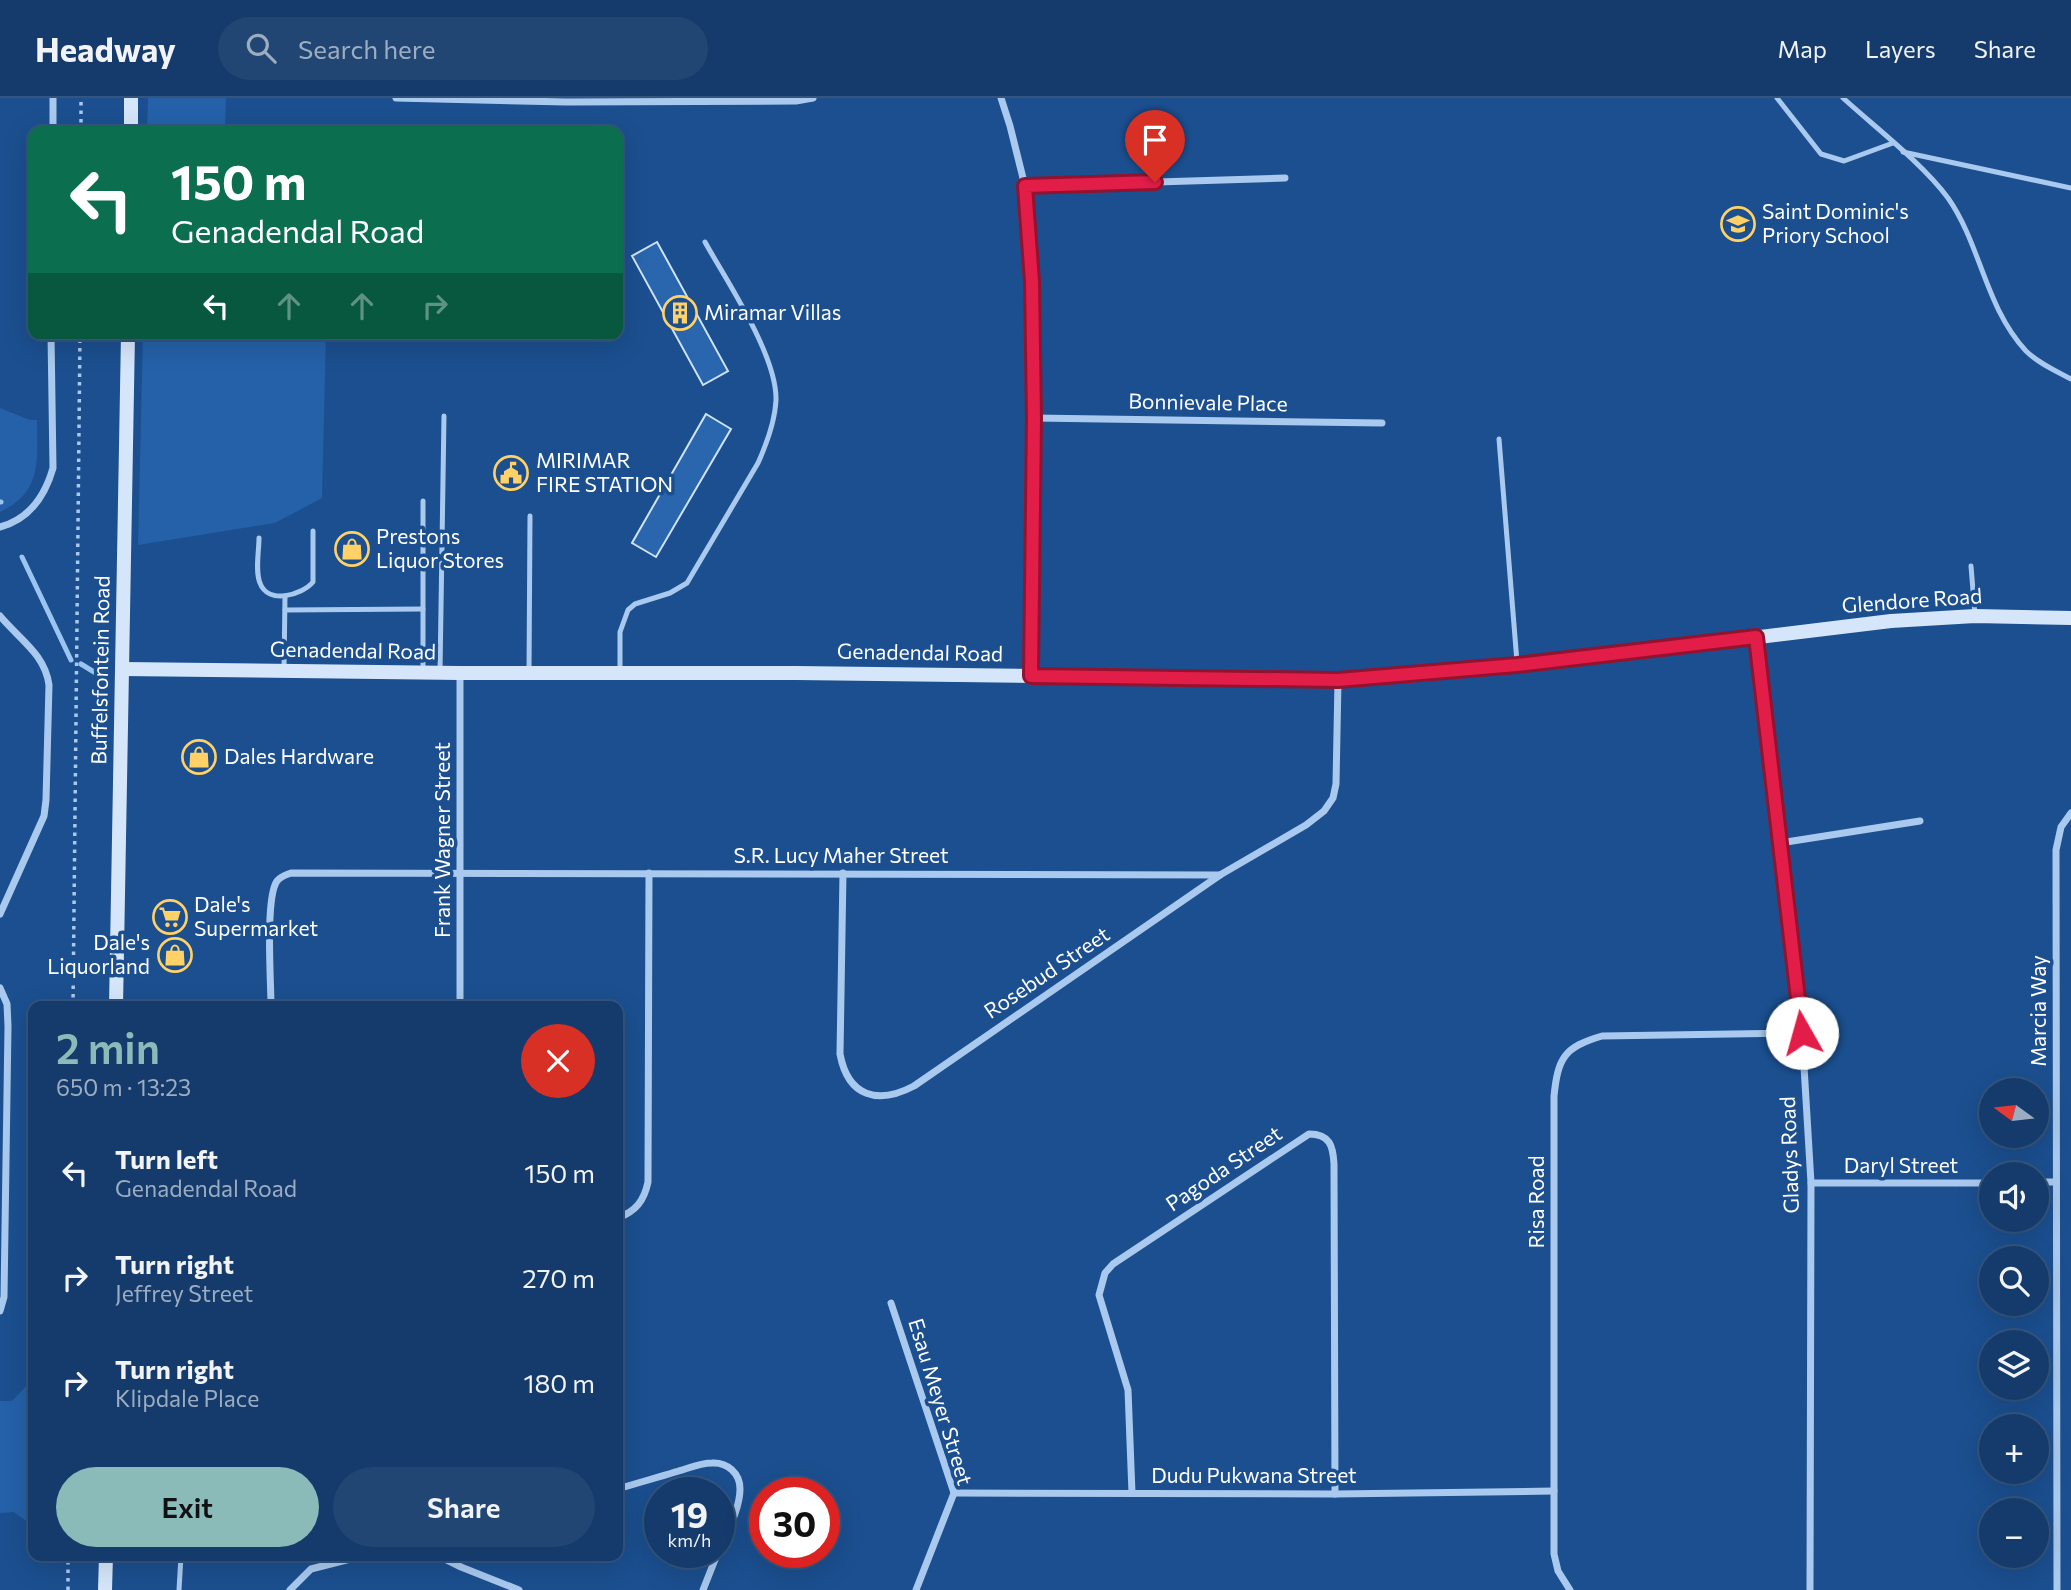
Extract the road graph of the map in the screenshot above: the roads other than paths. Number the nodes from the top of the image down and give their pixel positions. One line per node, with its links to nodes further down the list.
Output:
1 (53, 98): 8 (street)
2 (131, 98): 9 (street)
3 (396, 98): 4 (street)
4 (813, 98)
5 (1001, 98): 13 (street)
6 (1777, 98): 10 (lane)
7 (1843, 98): 10 (lane)
8 (53, 126)
9 (131, 126)
10 (1893, 143): 11 (lane)
11 (1903, 152): 14 (lane); 18 (lane)
12 (1285, 178): 13 (street)
13 (1025, 186): 20 (street)
14 (2071, 188)
15 (705, 242): 41 (lane)
16 (51, 340): 25 (street)
17 (128, 340): 37 (street, Buffelsfontein Road)
18 (2071, 379)
19 (444, 416): 40 (lane)
20 (1034, 418): 21 (street, Bonnievale Place); 44 (street)
21 (1382, 423)
22 (1499, 439): 36 (lane)
23 (423, 501): 30 (lane)
24 (530, 516): 43 (lane)
25 (0, 527)
26 (313, 531): 29 (lane)
27 (259, 538): 29 (lane)
28 (1971, 566): 33 (lane)
29 (285, 596): 31 (lane)
30 (423, 609): 31 (lane); 39 (lane)
31 (285, 610): 38 (lane)
32 (0, 616): 53 (street)
33 (1975, 616): 34 (street, Glendore Road); 35 (street, Glendore Road)
34 (2071, 618)
35 (1756, 637): 36 (street, Genadendal Road); 48 (street, Gladys Road)
36 (1517, 665): 45 (street, Genadendal Road)
37 (122, 669): 38 (street, Genadendal Road); 55 (street, Buffelsfontein Road)
38 (284, 671): 39 (street, Genadendal Road)
39 (423, 672): 40 (street, Genadendal Road)
40 (440, 672): 42 (street, Genadendal Road)
41 (620, 672): 43 (street, Genadendal Road); 44 (street, Genadendal Road)
42 (460, 673): 43 (street, Genadendal Road); 49 (street, Frank Wagner Street)
43 (529, 673)
44 (1031, 676): 45 (street, Genadendal Road)
45 (1338, 680): 52 (street, Rosebud Street)
46 (2071, 813): 60 (street, Marcia Way)
47 (1920, 821): 48 (street)
48 (1780, 843): 58 (street, Gladys Road)
49 (461, 873): 50 (street, S.R. Lucy Maher Street); 56 (street, S.R. Lucy Maher Street); 57 (street, Frank Wagner Street)
50 (649, 873): 51 (street, S.R. Lucy Maher Street); 63 (street)
51 (843, 873): 52 (street, S.R. Lucy Maher Street); 52 (street, Rosebud Street)
52 (1220, 876)
53 (0, 914)
54 (0, 988): 65 (street)
55 (116, 1001)
56 (271, 1001)
57 (460, 1001)
58 (1802, 1033): 61 (street, Gladys Road); 69 (street, Risa Road)
59 (2049, 1182): 60 (street)
60 (2056, 1182): 87 (street, Marcia Way)
61 (1811, 1183): 62 (street, Daryl Street); 86 (street, Gladys Road)
62 (1979, 1183)
63 (623, 1216)
64 (891, 1303): 70 (street, Esau Meyer Street)
65 (0, 1311)
66 (658, 1477): 73 (street)
67 (644, 1481): 68 (street)
68 (623, 1488)
69 (1554, 1491): 72 (street, Dudu Pukwana Street); 85 (street, Risa Road)
70 (954, 1493): 71 (street, Dudu Pukwana Street); 84 (street, Esau Meyer Street)
71 (1132, 1493): 72 (street, Dudu Pukwana Street); 72 (street, Pagoda Street)
72 (1335, 1494)
73 (735, 1509)
74 (106, 1561): 79 (street)
75 (181, 1561): 80 (lane)
76 (342, 1561): 81 (street)
77 (451, 1561): 82 (street)
78 (712, 1568): 83 (street)
79 (105, 1590)
80 (179, 1590)
81 (290, 1590)
82 (519, 1590)
83 (704, 1590)
84 (916, 1590)
85 (1570, 1590)
86 (1810, 1590)
87 (2057, 1590)

